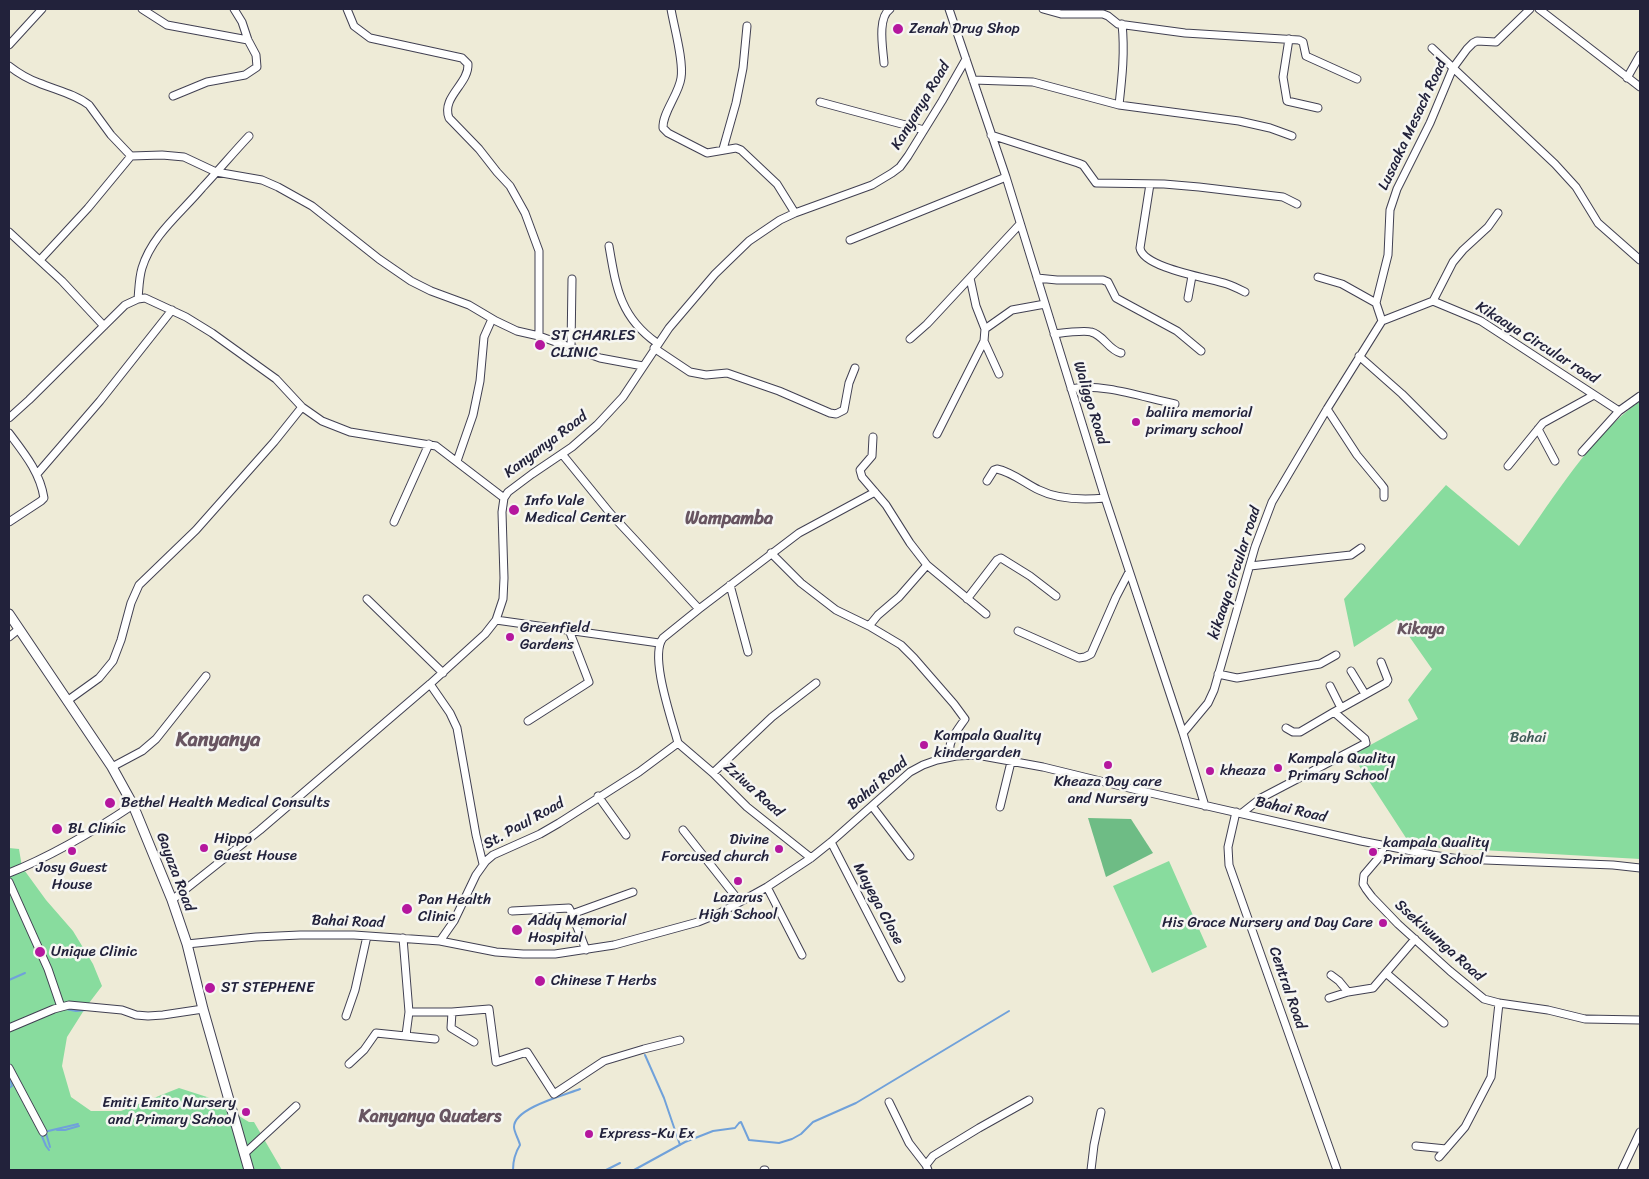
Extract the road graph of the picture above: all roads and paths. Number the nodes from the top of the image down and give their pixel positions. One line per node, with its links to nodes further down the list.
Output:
1 (42, 9): 15 (street)
2 (142, 9): 14 (street)
3 (234, 9): 14 (street)
4 (347, 9): 65 (street)
5 (671, 9): 34 (street)
6 (890, 9): 19 (street)
7 (949, 9): 18 (street, Waliggo Road)
8 (1043, 9): 11 (street)
9 (1530, 9): 21 (street, Lusaaka Mesach Road)
10 (1539, 9): 22 (street)
11 (1122, 24): 13 (street); 28 (street)
12 (747, 26): 34 (street)
13 (1289, 39): 24 (street); 29 (street)
14 (248, 40): 26 (street)
15 (9, 45)
16 (1432, 48): 21 (street)
17 (1640, 55): 22 (street)
18 (966, 59): 23 (street, Waliggo Road); 30 (street, Kanyanya Road)
19 (884, 62)
20 (9, 66): 35 (street)
21 (1453, 68): 47 (street); 57 (street, Lusaaka Mesach Road)
22 (1627, 78): 25 (street)
23 (973, 80): 28 (street); 31 (street, Waliggo Road)
24 (1358, 80)
25 (1640, 88)
26 (174, 96)
27 (820, 102): 30 (street)
28 (1119, 105): 33 (street)
29 (1318, 108)
30 (924, 130): 40 (street, Kanyanya Road)
31 (991, 135): 37 (street, Waliggo Road); 38 (street)
32 (248, 136): 36 (street)
33 (1292, 136)
34 (723, 149): 40 (street)
35 (131, 156): 36 (street); 46 (street)
36 (216, 172): 54 (street); 60 (street)
37 (1006, 178): 42 (street, Waliggo Road); 44 (street)
38 (1150, 184): 39 (street); 48 (street)
39 (1297, 204)
40 (795, 213): 68 (street, Kanyanya Road)
41 (1498, 213): 56 (street)
42 (1020, 224): 50 (street); 51 (street, Waliggo Road)
43 (9, 232): 46 (street)
44 (850, 240)
45 (608, 246): 68 (street)
46 (40, 260): 62 (street)
47 (1640, 260)
48 (1192, 276): 53 (street); 55 (street)
49 (1318, 277): 57 (street)
50 (970, 278): 63 (street); 66 (street)
51 (1037, 278): 58 (street, Waliggo Road); 70 (street)
52 (572, 279): 69 (street)
53 (1245, 292)
54 (138, 298): 59 (street); 62 (street)
55 (1188, 298)
56 (1433, 301): 61 (street); 77 (street, Kikaaya Circular road)
57 (1376, 302): 61 (street)
58 (1045, 304): 63 (street); 64 (street, Waliggo Road)
59 (172, 310): 80 (street); 95 (street)
60 (492, 319): 65 (street); 92 (street)
61 (1382, 321): 72 (street, kikaaya circular road)
62 (104, 326): 83 (street)
63 (985, 329): 67 (street)
64 (1054, 334): 71 (street); 76 (street, Waliggo Road)
65 (539, 336): 69 (street)
66 (910, 339)
67 (984, 341): 75 (street); 86 (street)
68 (656, 346): 73 (street, Kanyanya Road); 74 (street)
69 (571, 348): 73 (street)
70 (1201, 351)
71 (1121, 353)
72 (1359, 356): 81 (street, kikaaya circular road); 87 (street)
73 (643, 366): 91 (street, Kanyanya Road)
74 (855, 368)
75 (999, 374)
76 (1071, 389): 79 (street); 100 (street, Waliggo Road)
77 (1594, 395): 82 (street, Kikaaya Circular road); 84 (street)
78 (1640, 396): 82 (street)
79 (1175, 404)
80 (302, 407): 89 (street); 133 (street)
81 (1327, 409): 98 (street); 106 (street, kikaaya circular road)
82 (1619, 411): 90 (street)
83 (9, 418)
84 (1538, 429): 93 (street); 94 (street)
85 (9, 433): 95 (street)
86 (937, 434)
87 (1443, 435)
88 (873, 437): 97 (street)
89 (429, 444): 92 (street); 102 (street)
90 (1582, 452)
91 (562, 454): 99 (street, Kanyanya Road); 112 (street)
92 (457, 461): 99 (street)
93 (1555, 461)
94 (1508, 466)
95 (37, 474): 101 (street)
96 (987, 481): 100 (street)
97 (875, 492): 104 (street); 105 (street)
98 (1384, 497)
99 (504, 498): 115 (street, Kanyanya Road)
100 (1104, 498): 107 (street, Waliggo Road)
101 (9, 522)
102 (394, 522)
103 (1361, 548): 106 (street)
104 (771, 553): 108 (street); 116 (street)
105 (927, 565): 110 (street); 116 (street)
106 (1250, 566): 127 (street, kikaaya circular road)
107 (1129, 572): 119 (street); 138 (street, Waliggo Road)
108 (730, 585): 112 (street); 122 (street)
109 (1056, 596): 110 (street)
110 (967, 598): 114 (street)
111 (367, 599): 126 (street)
112 (698, 608): 121 (street)
113 (9, 614): 117 (main road, Gayaza Road)
114 (986, 614)
115 (496, 620): 118 (street); 126 (street, Kanyanya Road)
116 (869, 626): 140 (street)
117 (19, 629): 120 (street); 133 (main road, Gayaza Road)
118 (569, 630): 121 (street); 136 (street)
119 (1018, 631)
120 (9, 638)
121 (659, 643): 139 (street)
122 (748, 652)
123 (1336, 655): 127 (street)
124 (1381, 662): 132 (street)
125 (1351, 671): 132 (street)
126 (443, 674): 130 (street, Kanyanya Road)
127 (1218, 674): 138 (street, kikaaya circular road)
128 (206, 676): 142 (street)
129 (816, 683): 143 (street)
130 (430, 684): 156 (street); 162 (street, Kanyanya Road)
131 (1330, 686): 134 (street)
132 (1365, 694): 134 (street)
133 (67, 701): 142 (main road, Gayaza Road)
134 (1341, 708): 135 (street)
135 (1334, 712): 137 (street); 149 (street)
136 (528, 722)
137 (1286, 728)
138 (1183, 733): 147 (street, Waliggo Road)
139 (678, 742): 143 (street, Zziwa Road); 144 (street, St. Paul Road)
140 (950, 757): 141 (street, Bahai Road); 146 (street, Bahai Road)
141 (1011, 762): 147 (street, Bahai Road); 148 (street)
142 (112, 767): 145 (main road, Gayaza Road)
143 (714, 773): 155 (street, Zziwa Road)
144 (598, 796): 151 (street); 156 (street, St. Paul Road)
145 (133, 806): 158 (street); 162 (main road, Gayaza Road)
146 (872, 806): 152 (street, Bahai Road); 154 (street)
147 (1206, 806): 149 (street, Bahai Road)
148 (1000, 807)
149 (1239, 813): 153 (street, Bahai Road); 206 (street, Central Road)
150 (683, 830): 163 (street)
151 (626, 835)
152 (831, 842): 155 (street, Bahai Road); 175 (street, Mayega Close)
153 (1384, 845): 157 (street, Bahai Road); 168 (street, Ssekiwunga Road)
154 (910, 856)
155 (811, 858): 160 (street, Bahai Road)
156 (483, 864): 169 (street, St. Paul Road)
157 (1640, 868)
158 (9, 873)
159 (9, 882): 179 (street)
160 (767, 887): 163 (street, Bahai Road); 172 (street)
161 (633, 892): 165 (street)
162 (172, 900): 170 (main road, Gayaza Road)
163 (740, 902): 171 (street, Bahai Road)
164 (512, 911): 165 (street)
165 (572, 914): 171 (street)
166 (367, 936): 167 (street, Bahai Road); 170 (street, Bahai Road); 183 (street)
167 (403, 938): 169 (street, Bahai Road); 181 (street)
168 (1415, 939): 173 (street); 178 (street, Ssekiwunga Road)
169 (440, 941): 171 (street, Bahai Road)
170 (187, 944): 180 (main road, Gayaza Road)
171 (586, 950)
172 (802, 955)
173 (1386, 973): 176 (street); 185 (street)
174 (1331, 975): 176 (street)
175 (901, 978)
176 (1348, 992): 177 (street)
177 (1329, 998)
178 (1499, 1003): 184 (street, Ssekiwunga Road); 200 (street)
179 (61, 1007): 180 (street); 186 (street)
180 (202, 1009): 201 (main road, Gayaza Road)
181 (409, 1012): 182 (street); 187 (street)
182 (452, 1012): 189 (street); 190 (street)
183 (346, 1016)
184 (1640, 1020)
185 (1444, 1023)
186 (9, 1028)
187 (406, 1036): 188 (street); 191 (street)
188 (435, 1039)
189 (680, 1040)
190 (474, 1042)
191 (349, 1064)
192 (9, 1068): 197 (street)
193 (1029, 1100): 203 (street)
194 (889, 1102): 203 (street)
195 (296, 1106): 201 (street)
196 (1101, 1112): 205 (street)
197 (43, 1132)
198 (1640, 1132): 207 (street)
199 (1416, 1146): 200 (street)
200 (1446, 1150): 202 (street)
201 (244, 1154): 204 (main road, Gayaza Road)
202 (1439, 1157)
203 (927, 1168)
204 (249, 1170)
205 (1091, 1170)
206 (1337, 1170)
207 (1622, 1170)

